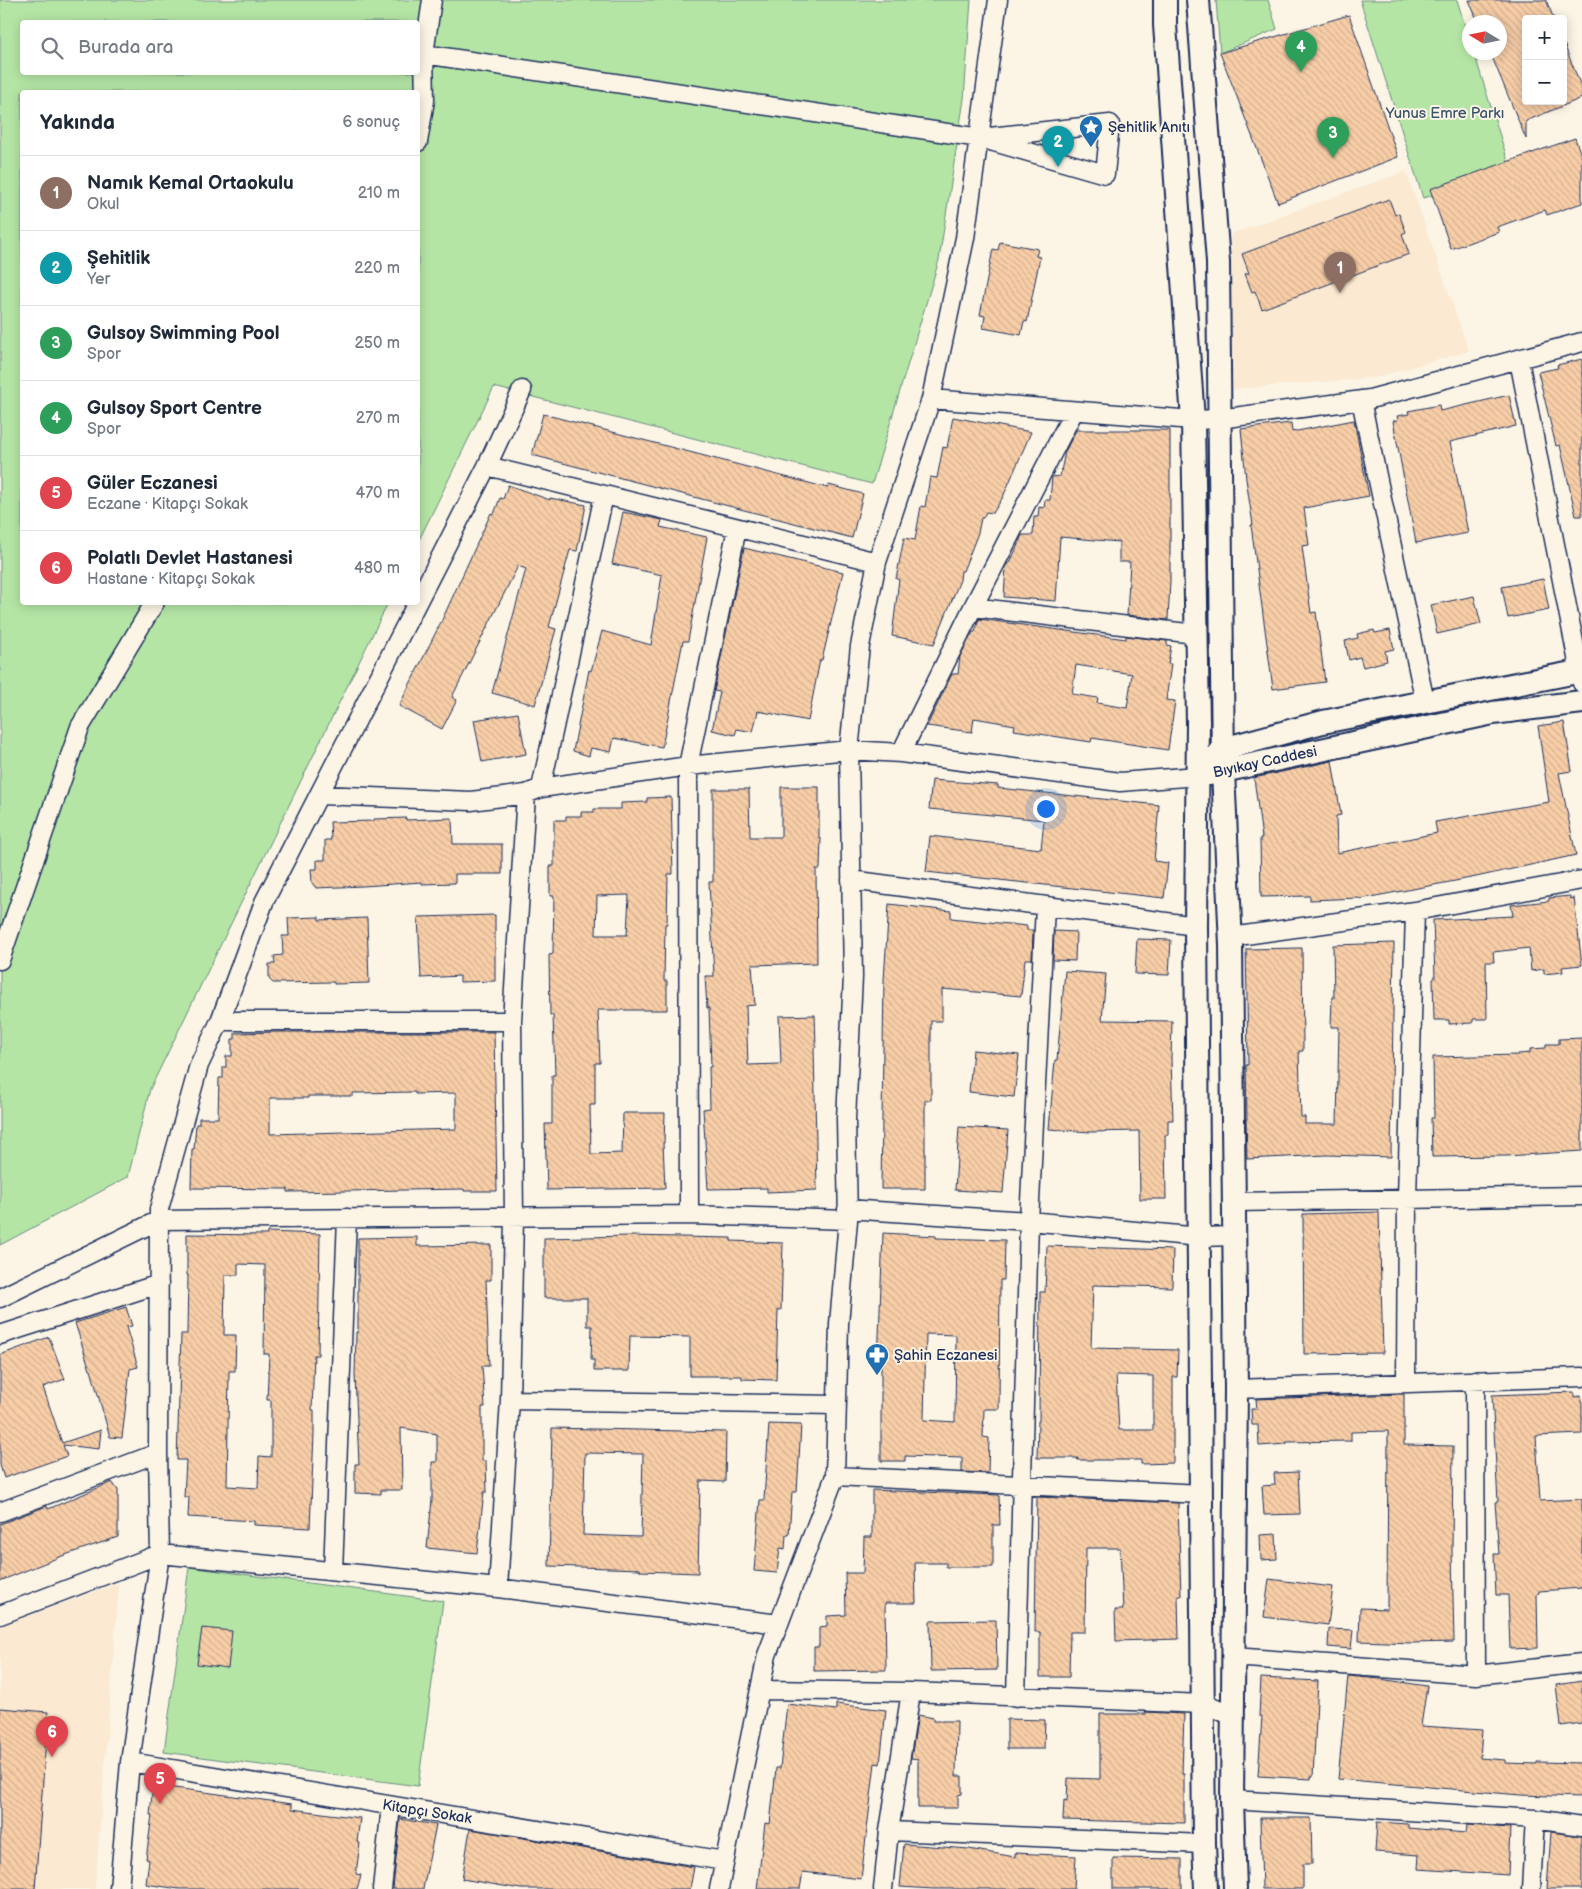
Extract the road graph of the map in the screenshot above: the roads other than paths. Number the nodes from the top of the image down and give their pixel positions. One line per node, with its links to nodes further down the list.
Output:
1 (432, 0): 5 (street)
2 (998, 0): 7 (street)
3 (1166, 0): 15 (street)
4 (1198, 0): 14 (street)
5 (424, 54): 6 (street); 7 (street)
6 (420, 130)
7 (980, 138): 7 (street); 11 (street)
8 (1582, 342): 9 (street)
9 (1519, 360): 12 (street); 25 (street)
10 (522, 390): 16 (street)
11 (930, 400): 13 (street); 19 (street)
12 (1360, 400): 14 (street); 26 (street)
13 (1074, 411): 15 (street); 23 (street)
14 (1219, 419): 15 (street); 28 (street)
15 (1193, 420): 24 (street)
16 (487, 466): 17 (street); 20 (street)
17 (604, 495): 18 (street); 34 (street)
18 (737, 528): 19 (street); 31 (street)
19 (877, 562): 29 (street)
20 (420, 598)
21 (153, 605): 42 (street)
22 (416, 605): 35 (street)
23 (973, 607): 24 (street); 30 (street)
24 (1195, 634): 33 (street)
25 (1581, 675): 26 (street, Bıyıkay Caddesi)
26 (1425, 702): 28 (street, Bıyıkay Caddesi)
27 (1582, 702): 32 (street, Bıyıkay Caddesi)
28 (1223, 749): 32 (street); 33 (street, Bıyıkay Caddesi)
29 (849, 750): 30 (street); 31 (street); 36 (street)
30 (902, 753): 33 (street)
31 (688, 766): 34 (street); 49 (street)
32 (1223, 771): 33 (street, Bıyıkay Caddesi); 41 (street)
33 (1198, 776): 40 (street)
34 (533, 791): 35 (street); 43 (street)
35 (320, 795): 44 (street)
36 (851, 880): 38 (street); 48 (street)
37 (1582, 880): 39 (street)
38 (1045, 907): 40 (street); 53 (street)
39 (1414, 911): 41 (street); 46 (street)
40 (1196, 926): 55 (street)
41 (1231, 937): 47 (street)
42 (0, 960)
43 (512, 1020): 44 (street); 51 (street)
44 (220, 1021): 52 (street)
45 (1582, 1196): 46 (street)
46 (1406, 1198): 47 (street); 61 (street)
47 (1235, 1202): 54 (street)
48 (848, 1214): 49 (street); 53 (street); 64 (street)
49 (689, 1215): 51 (street)
50 (347, 1218): 51 (street); 52 (street); 71 (street)
51 (514, 1218): 63 (street)
52 (159, 1220): 56 (street); 57 (street)
53 (1029, 1221): 55 (street); 67 (street)
54 (1234, 1236): 55 (street); 62 (street)
55 (1200, 1237): 68 (street)
56 (159, 1284): 58 (street); 65 (street)
57 (0, 1298)
58 (0, 1335)
59 (1582, 1377): 60 (street)
60 (1475, 1380): 61 (street); 77 (street)
61 (1406, 1382): 62 (street)
62 (1236, 1389): 75 (street)
63 (510, 1400): 64 (street); 72 (street)
64 (837, 1405): 66 (street)
65 (158, 1453): 69 (street); 70 (street)
66 (835, 1476): 67 (street); 74 (street)
67 (1023, 1485): 68 (street); 80 (street)
68 (1202, 1494): 81 (street)
69 (0, 1512)
70 (160, 1554): 71 (street); 73 (street); 83 (street)
71 (333, 1571): 72 (street)
72 (498, 1588): 74 (street)
73 (0, 1615)
74 (779, 1624): 78 (street)
75 (1233, 1657): 77 (street); 82 (street)
76 (1582, 1663): 77 (street)
77 (1476, 1675)
78 (760, 1690): 79 (street); 90 (street)
79 (911, 1692): 80 (street); 88 (street)
80 (1016, 1697): 81 (street)
81 (1204, 1704): 82 (street); 89 (street)
82 (1233, 1716): 84 (street)
83 (130, 1762): 85 (street, Kitapçı Sokak); 91 (street)
84 (1232, 1800): 86 (street); 96 (street)
85 (391, 1806): 90 (street, Kitapçı Sokak); 92 (street)
86 (1535, 1819): 87 (street); 97 (street)
87 (1582, 1826)
88 (889, 1831): 89 (street); 94 (street)
89 (1204, 1844): 95 (street)
90 (724, 1861): 93 (street)
91 (119, 1889)
92 (382, 1889)
93 (719, 1889)
94 (882, 1889)
95 (1206, 1889)
96 (1234, 1889)
97 (1531, 1889)

